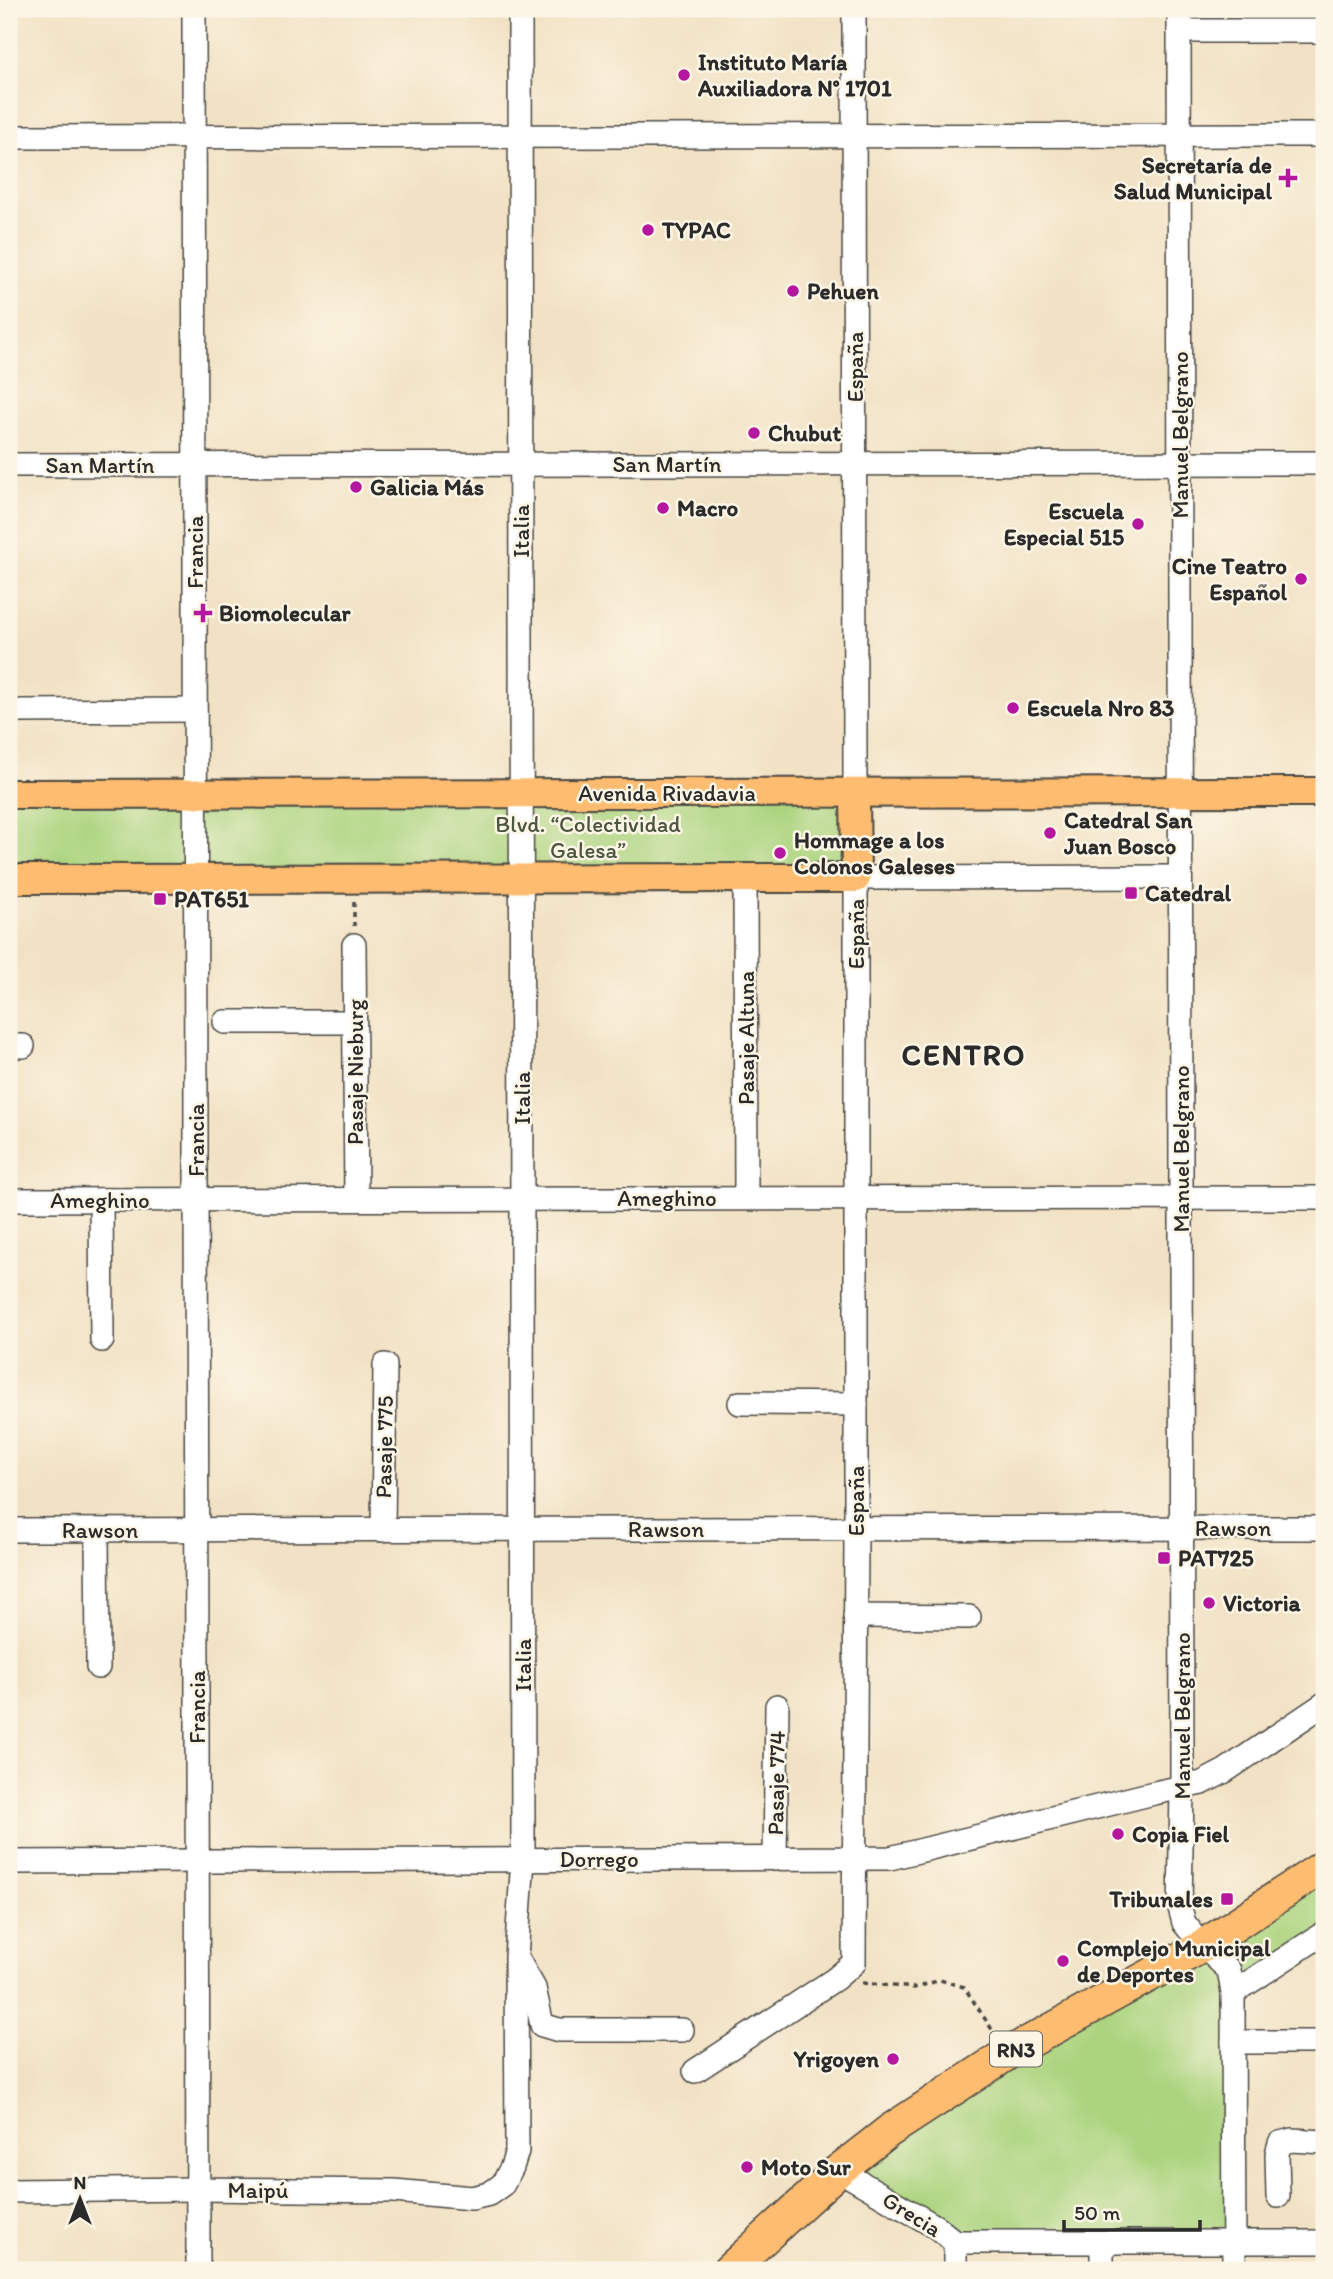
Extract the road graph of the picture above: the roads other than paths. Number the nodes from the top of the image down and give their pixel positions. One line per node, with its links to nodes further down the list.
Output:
1 (194, 9): 9 (street, Francia)
2 (520, 9): 10 (street, Italia)
3 (854, 9): 6 (street, España)
4 (1179, 20): 5 (street); 7 (street, Manuel Belgrano)
5 (1324, 31)
6 (854, 135): 7 (street); 10 (street); 13 (street, España)
7 (1179, 135): 8 (street); 14 (street, Manuel Belgrano)
8 (1324, 135)
9 (194, 136): 10 (street); 11 (street); 15 (street, Francia)
10 (521, 136): 16 (street, Italia)
11 (9, 137)
12 (1324, 463): 14 (street, San Martín)
13 (855, 464): 14 (street, San Martín); 16 (street, San Martín); 21 (street, España)
14 (1180, 464): 22 (street, Manuel Belgrano)
15 (195, 465): 16 (street, San Martín); 17 (street, San Martín); 18 (street, Francia)
16 (521, 465): 25 (street, Italia)
17 (9, 466)
18 (195, 710): 19 (street); 24 (street, Francia)
19 (21, 711)
20 (1324, 792): 22 (main road, Avenida Rivadavia)
21 (855, 793): 22 (main road, Avenida Rivadavia); 25 (main road, Avenida Rivadavia); 29 (main road, España)
22 (1180, 793): 26 (street, Manuel Belgrano)
23 (9, 794): 24 (main road, Avenida Rivadavia)
24 (195, 794): 25 (main road, Avenida Rivadavia); 31 (street, Francia)
25 (522, 794): 27 (street, Italia)
26 (1180, 877): 29 (street); 37 (street, Manuel Belgrano)
27 (522, 878): 28 (main road); 31 (main road); 40 (street, Italia)
28 (746, 878): 29 (main road); 35 (street, Pasaje Altuna)
29 (856, 878): 36 (street, España)
30 (9, 879): 31 (main road)
31 (195, 879): 43 (street, Francia)
32 (354, 945): 34 (street, Pasaje Nieburg)
33 (225, 1022): 34 (street)
34 (354, 1022): 39 (street, Pasaje Nieburg)
35 (746, 1198): 36 (street, Ameghino); 40 (street, Ameghino)
36 (856, 1198): 37 (street, Ameghino); 47 (street, España)
37 (1181, 1198): 38 (street, Ameghino); 48 (street, Manuel Belgrano)
38 (1324, 1198)
39 (356, 1199): 40 (street, Ameghino); 43 (street, Ameghino)
40 (522, 1199): 55 (street, Italia)
41 (9, 1200): 42 (street, Ameghino)
42 (101, 1200): 43 (street, Ameghino); 44 (street)
43 (196, 1200): 53 (street, Francia)
44 (102, 1340)
45 (385, 1365): 54 (street, Pasaje 775)
46 (740, 1403): 47 (street)
47 (856, 1404): 50 (street, España)
48 (1181, 1528): 49 (street, Rawson); 50 (street, Rawson); 61 (street, Manuel Belgrano)
49 (1324, 1528)
50 (856, 1529): 55 (street, Rawson); 56 (street, España)
51 (9, 1530): 52 (street, Rawson)
52 (97, 1530): 53 (street, Rawson); 58 (street)
53 (197, 1530): 54 (street, Rawson); 66 (street, Francia)
54 (383, 1530): 55 (street, Rawson)
55 (523, 1530): 62 (street, Italia)
56 (855, 1616): 57 (street); 64 (street, España)
57 (969, 1616)
58 (97, 1667)
59 (1324, 1704): 61 (street, Dorrego)
60 (778, 1706): 63 (street, Pasaje 774)
61 (1182, 1788): 64 (street, Dorrego); 69 (street, Manuel Belgrano)
62 (523, 1859): 63 (street, Dorrego); 66 (street, Dorrego); 70 (street, Italia)
63 (775, 1859): 64 (street, Dorrego)
64 (853, 1859): 75 (street, España)
65 (9, 1862): 66 (street, Dorrego)
66 (197, 1862): 79 (street, Francia)
67 (1324, 1867): 69 (highway, RN3)
68 (1324, 1933): 71 (street)
69 (1203, 1946): 71 (street, Manuel Belgrano); 77 (highway, RN3)
70 (516, 1958): 72 (street); 78 (street, Italia)
71 (1233, 1993): 73 (street, Manuel Belgrano)
72 (682, 2030)
73 (1233, 2042): 74 (street); 83 (street, Manuel Belgrano)
74 (1324, 2042)
75 (695, 2071)
76 (1324, 2142): 81 (street)
77 (839, 2170): 82 (street, Grecia); 87 (highway, RN3)
78 (503, 2185): 79 (street, Maipú)
79 (198, 2189): 80 (street, Maipú); 86 (street, Francia)
80 (9, 2191)
81 (1278, 2196)
82 (955, 2242): 85 (street, Grecia); 88 (street)
83 (1234, 2242): 84 (street, Grecia); 85 (street, Grecia); 90 (street, Manuel Belgrano)
84 (1324, 2242)
85 (1102, 2243): 89 (street)
86 (198, 2270)
87 (729, 2270)
88 (955, 2270)
89 (1102, 2270)
90 (1234, 2270)

